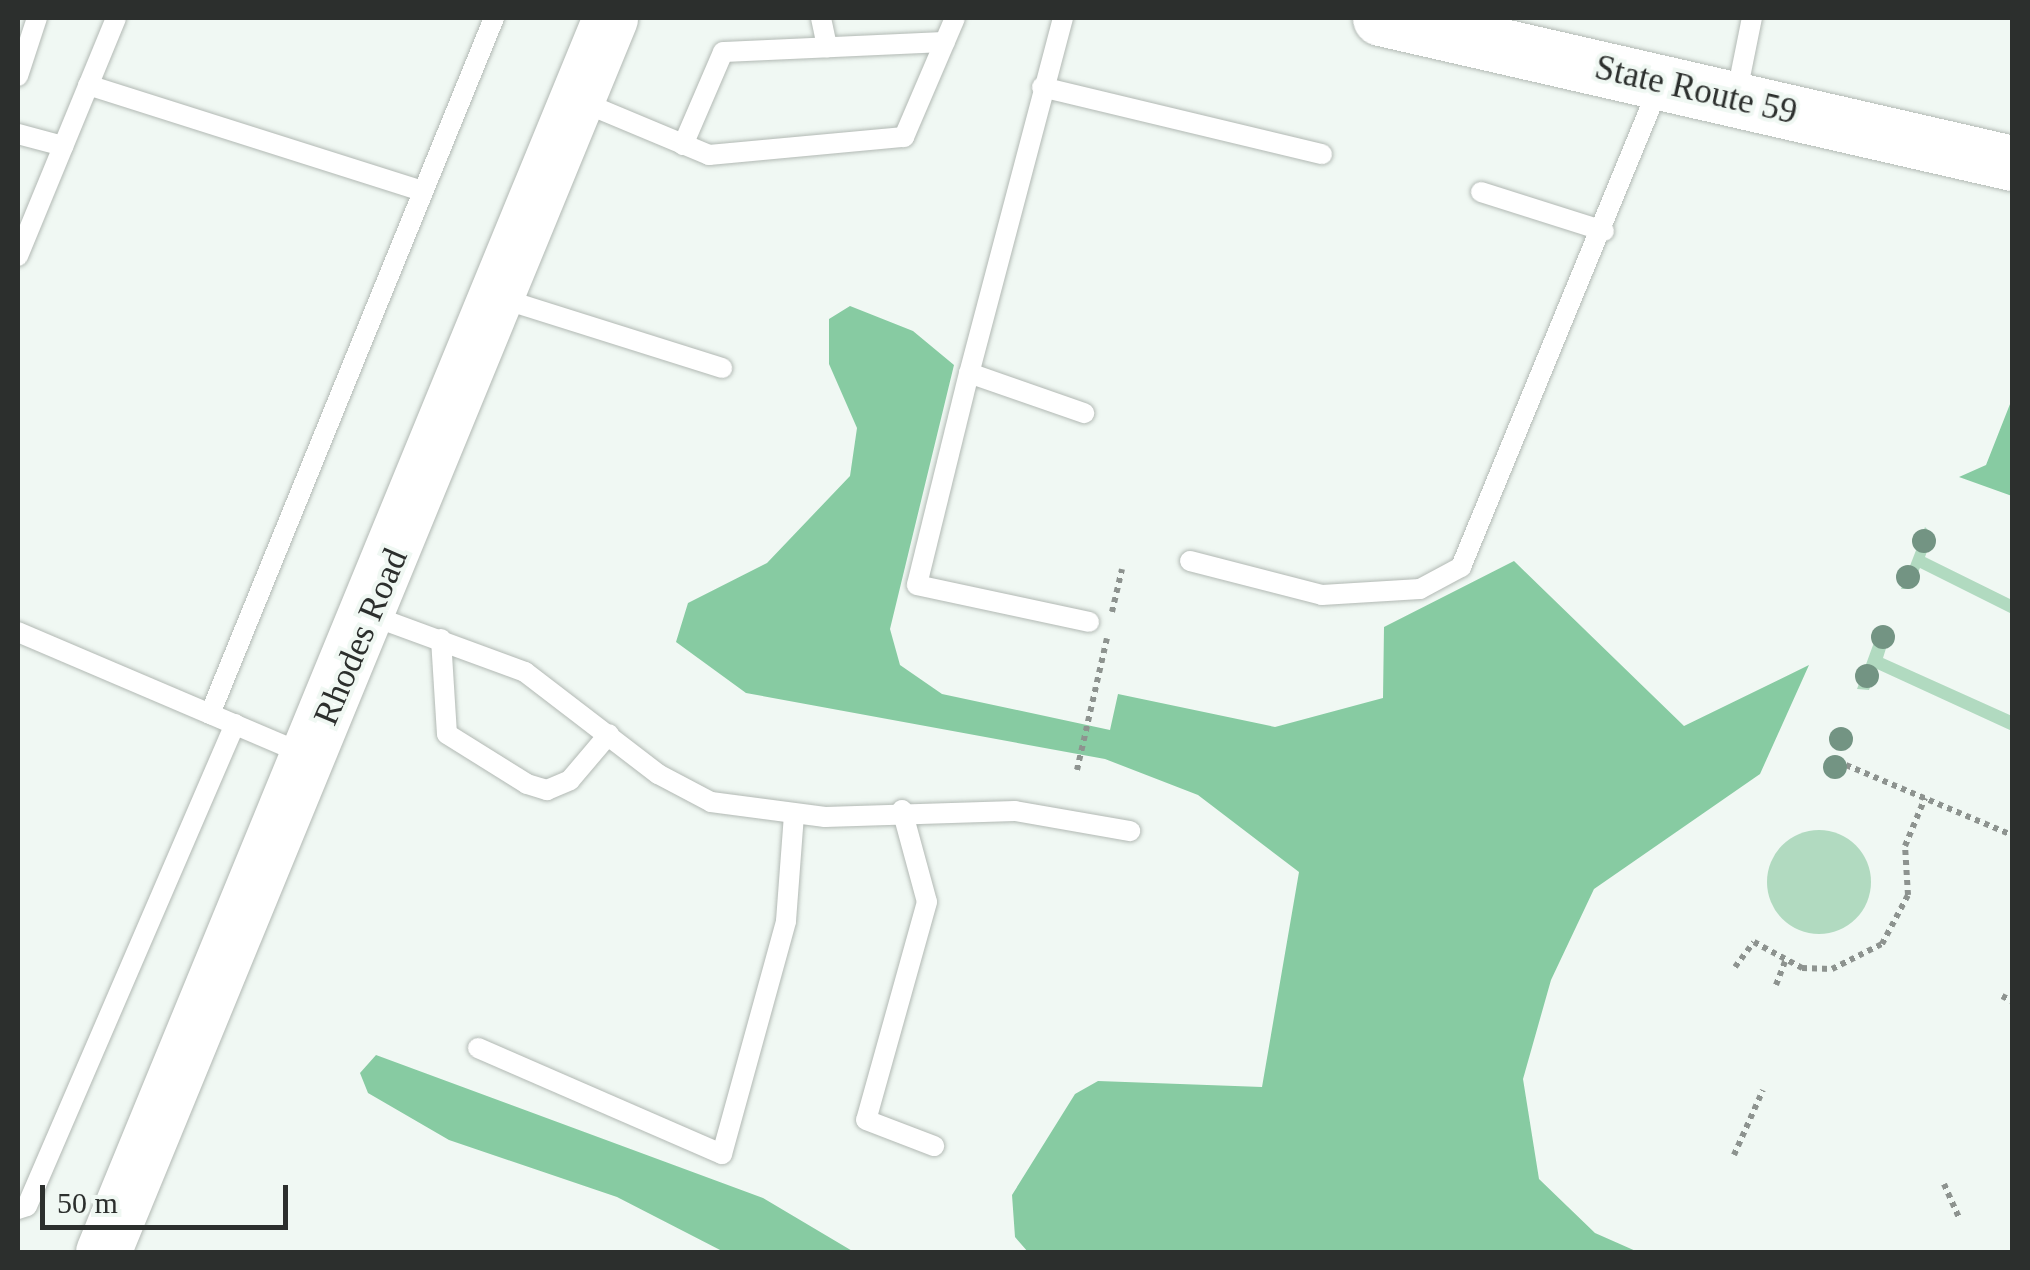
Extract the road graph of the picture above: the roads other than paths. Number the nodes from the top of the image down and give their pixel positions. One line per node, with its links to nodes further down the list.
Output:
1 (37, 18): 13 (lane)
2 (116, 18): 15 (lane)
3 (494, 18): 24 (lane)
4 (610, 18): 18 (street, Rhodes Road)
5 (821, 18): 12 (lane)
6 (956, 18): 11 (lane)
7 (1062, 18): 16 (lane)
8 (1380, 18): 10 (street, State Route 59)
9 (1752, 18): 17 (lane)
10 (1474, 28): 14 (street, State Route 59)
11 (945, 42): 12 (lane); 20 (lane)
12 (827, 48): 20 (lane)
13 (18, 76)
14 (1661, 82): 17 (street, State Route 59); 26 (lane)
15 (88, 85): 21 (lane); 24 (lane)
16 (1042, 88): 22 (lane); 30 (lane)
17 (1736, 99): 23 (street, State Route 59)
18 (578, 100): 20 (lane); 28 (street, Rhodes Road)
19 (18, 134): 21 (lane)
20 (683, 145)
21 (63, 146): 27 (lane)
22 (1322, 154)
23 (2012, 163)
24 (424, 190): 37 (lane)
25 (1481, 192): 26 (lane)
26 (1604, 232): 32 (lane)
27 (18, 256)
28 (500, 298): 29 (lane); 33 (street, Rhodes Road)
29 (722, 368)
30 (969, 373): 31 (lane); 34 (lane)
31 (1084, 412)
32 (1190, 561)
33 (370, 615): 36 (lane); 40 (street, Rhodes Road)
34 (1088, 622)
35 (18, 632): 37 (lane)
36 (441, 640): 39 (lane); 39 (lane)
37 (210, 714): 38 (lane)
38 (235, 724): 40 (lane); 46 (lane)
39 (609, 734): 42 (lane)
40 (310, 756): 47 (street, Rhodes Road)
41 (902, 810): 42 (lane); 43 (lane); 45 (lane)
42 (794, 814): 44 (lane)
43 (1130, 831)
44 (478, 1048)
45 (934, 1146)
46 (18, 1209)
47 (103, 1252)

